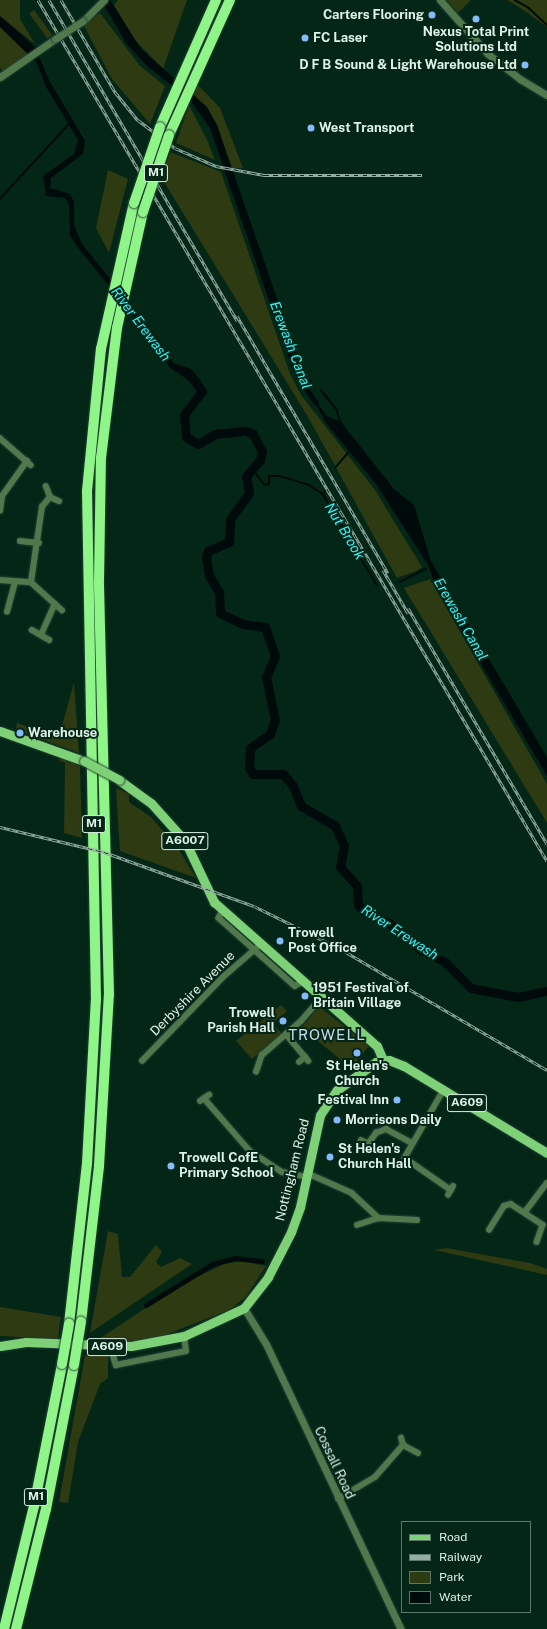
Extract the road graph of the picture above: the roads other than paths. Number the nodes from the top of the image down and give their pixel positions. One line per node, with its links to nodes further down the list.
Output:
1 (104, 0): 5 (street, bridge)
2 (216, 0): 54 (highway, M1, bridge)
3 (230, 0): 55 (highway, M1, bridge)
4 (440, 0): 6 (street)
5 (0, 77)
6 (547, 95)
7 (0, 438): 9 (street)
8 (46, 487): 10 (street)
9 (1, 496): 12 (street)
10 (50, 498): 11 (street); 14 (street)
11 (59, 501)
12 (0, 511)
13 (20, 541): 14 (street)
14 (39, 543): 17 (street)
15 (0, 580): 16 (street)
16 (15, 582): 17 (street); 20 (street)
17 (31, 582): 18 (street)
18 (55, 604): 19 (street); 22 (street)
19 (62, 610)
20 (7, 612)
21 (32, 630): 22 (street)
22 (41, 636): 23 (street)
23 (49, 640)
24 (0, 731): 25 (main road, A6007, bridge)
25 (257, 947): 26 (main road); 28 (street, Derbyshire Avenue)
26 (320, 999): 27 (street); 29 (main road)
27 (286, 1034): 30 (street); 31 (street)
28 (142, 1060)
29 (383, 1060): 32 (main road, A609); 37 (main road, Nottingham Road / A609)
30 (299, 1062)
31 (256, 1072)
32 (444, 1090): 35 (street); 36 (main road, A609)
33 (204, 1098): 37 (street)
34 (361, 1140): 35 (street)
35 (412, 1142): 39 (street)
36 (547, 1153)
37 (307, 1175): 41 (street); 46 (main road, Nottingham Road / A609)
38 (547, 1183): 40 (street)
39 (451, 1190)
40 (525, 1212): 44 (street); 45 (street)
41 (379, 1218): 42 (street); 43 (street)
42 (417, 1220)
43 (357, 1226)
44 (489, 1227)
45 (539, 1240)
46 (244, 1308): 47 (main road, Nottingham Road / A609); 53 (street, Cossall Road)
47 (184, 1336): 49 (main road, Nottingham Road / A609); 49 (street)
48 (0, 1346): 49 (main road, Nottingham Road / A609)
49 (111, 1347)
50 (401, 1438): 51 (street)
51 (403, 1445): 52 (street); 53 (street)
52 (418, 1453)
53 (338, 1499): 56 (street, Cossall Road)
54 (4, 1629)
55 (16, 1629)
56 (401, 1629)

